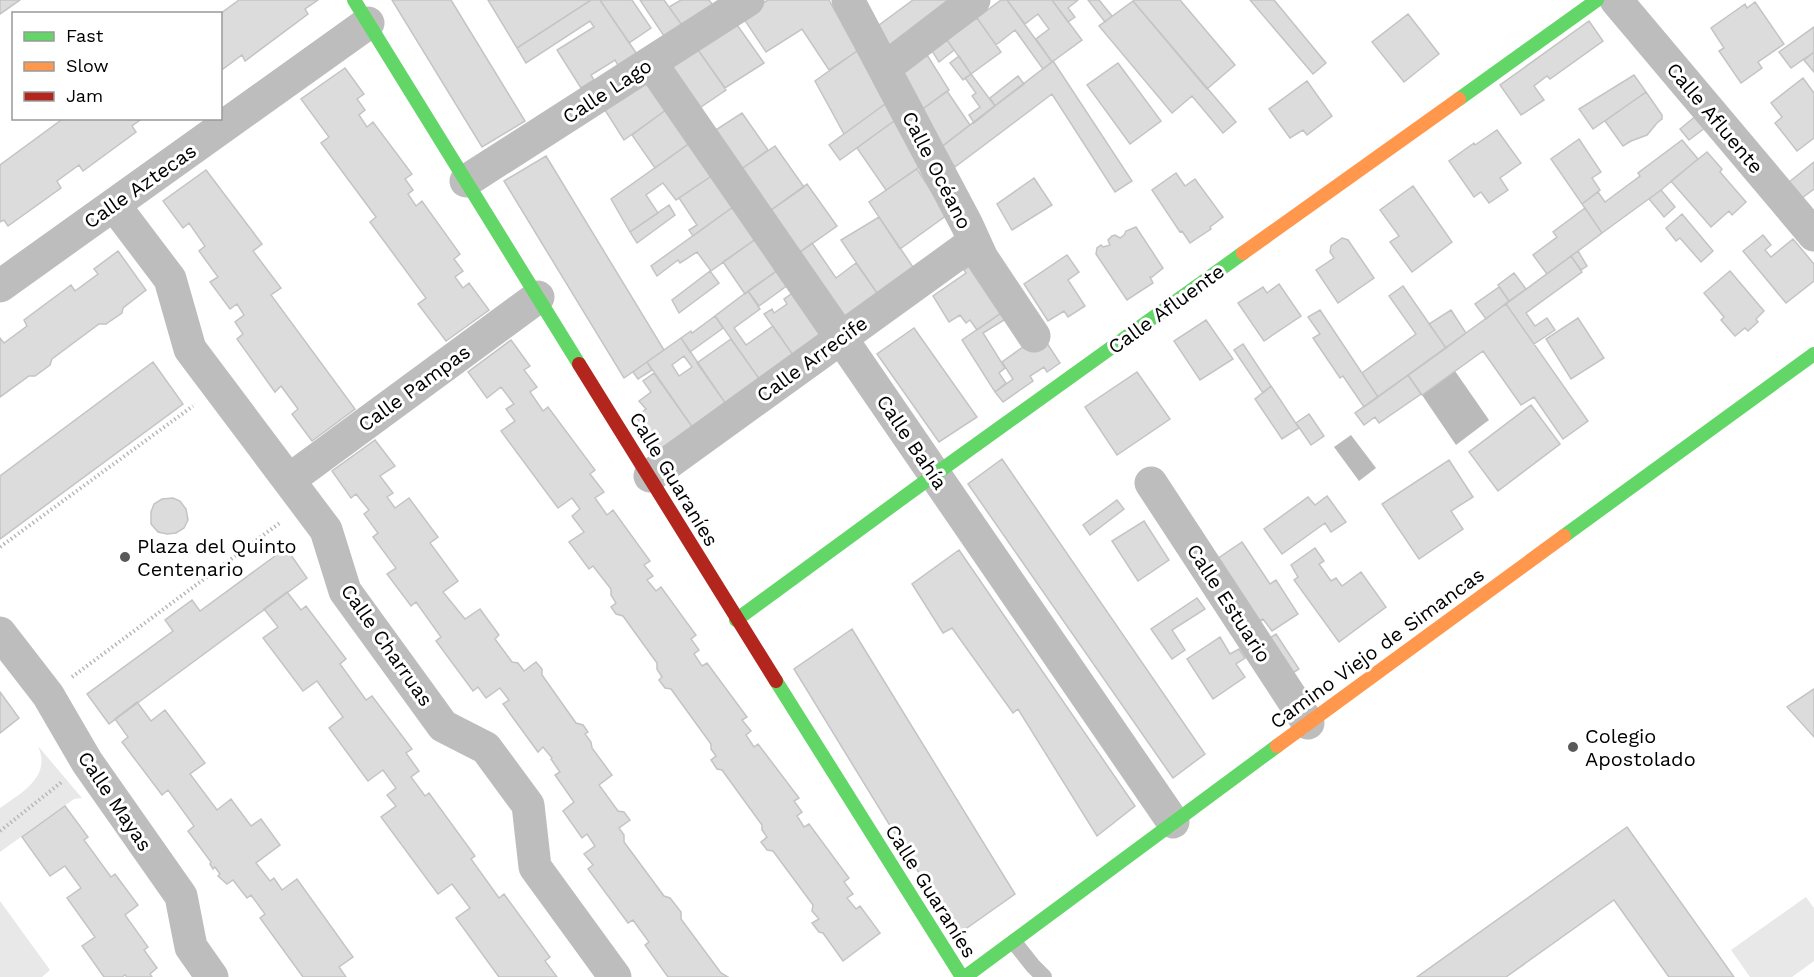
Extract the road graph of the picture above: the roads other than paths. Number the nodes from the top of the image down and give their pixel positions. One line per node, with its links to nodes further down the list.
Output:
1 (748, 0): 7 (street, Calle Lago)
2 (848, 0): 8 (street, Calle Océano)
3 (974, 0): 8 (street)
4 (1597, 0): 18 (street, Calle Afluente)
5 (1616, 0): 11 (street, Calle Afluente)
6 (361, 12): 9 (street, Calle Guaraníes); 10 (street, Calle Aztecas)
7 (651, 63): 9 (street, Calle Lago); 16 (street, Calle Bahía)
8 (885, 68): 12 (street, Calle Océano)
9 (466, 182): 14 (street, Calle Guaraníes)
10 (114, 205): 13 (street, Calle Aztecas); 21 (street, Calle Charruas)
11 (1814, 235)
12 (974, 242): 15 (street, Calle Océano); 16 (street, Calle Arrecife)
13 (0, 286)
14 (538, 297): 19 (street, Calle Guaraníes); 21 (street, Calle Pampas)
15 (1034, 336)
16 (841, 338): 18 (street, Calle Bahía); 19 (street, Calle Arrecife)
17 (1814, 354): 24 (street, Camino Viejo de Simancas)
18 (934, 475): 22 (street, Calle Afluente); 25 (street, Calle Bahía)
19 (650, 476): 22 (street, Calle Guaraníes)
20 (1151, 483): 24 (street, Calle Estuario)
21 (297, 491): 28 (street, Calle Charruas)
22 (736, 620): 29 (street, Calle Guaraníes)
23 (0, 633): 27 (street, Calle Mayas)
24 (1308, 723): 25 (street, Camino Viejo de Simancas)
25 (1173, 822): 26 (street, Camino Viejo de Simancas)
26 (1014, 942): 29 (street, Camino Viejo de Simancas); 30 (lane)
27 (212, 977)
28 (615, 977)
29 (963, 977)
30 (1044, 977)

